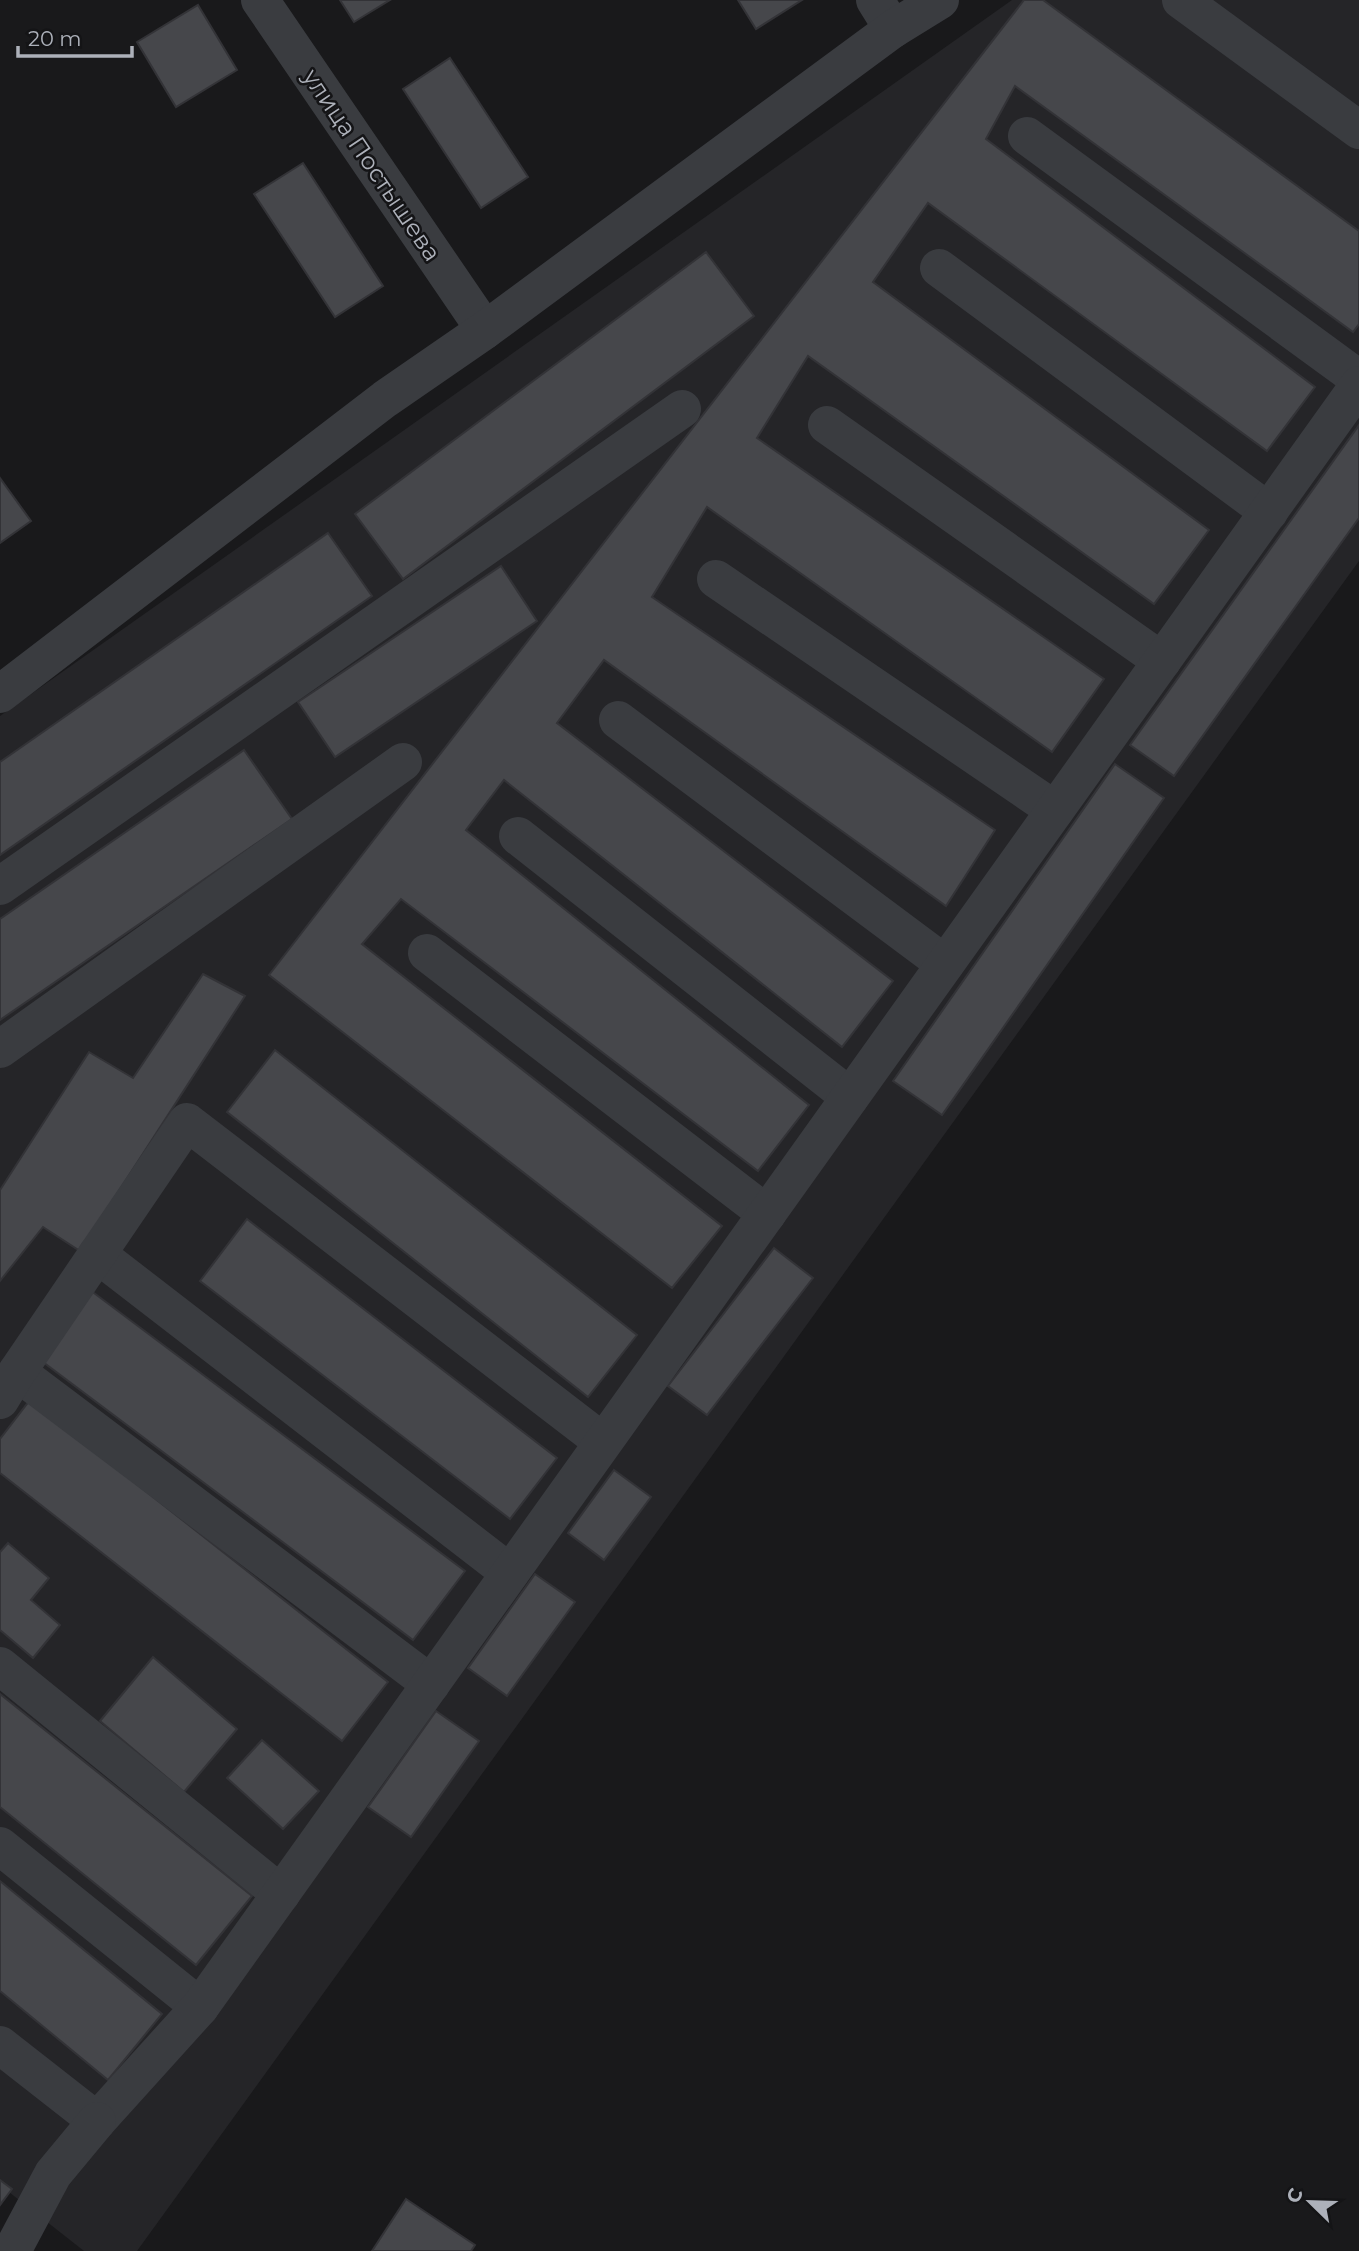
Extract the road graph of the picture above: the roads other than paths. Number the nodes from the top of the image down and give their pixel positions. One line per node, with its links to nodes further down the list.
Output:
1 (260, 0): 8 (street, улица Постышева)
2 (940, 0): 4 (street)
3 (1181, 0): 5 (street)
4 (884, 15): 8 (street)
5 (1359, 131)
6 (1027, 136): 9 (street)
7 (939, 268): 13 (street)
8 (485, 330): 16 (street)
9 (1359, 379)
10 (1359, 385): 13 (street)
11 (682, 409): 21 (street)
12 (827, 425): 15 (street)
13 (1269, 512): 15 (street)
14 (716, 579): 19 (street)
15 (1162, 661): 19 (street)
16 (0, 694)
17 (618, 720): 23 (street)
18 (403, 762): 24 (street)
19 (1055, 810): 23 (street)
20 (518, 836): 25 (street)
21 (0, 886)
22 (427, 953): 26 (street)
23 (945, 964): 25 (street)
24 (0, 1049)
25 (850, 1097): 26 (street)
26 (767, 1214): 29 (street)
27 (97, 1254): 28 (street); 29 (street); 30 (street)
28 (9, 1386): 32 (street)
29 (603, 1443): 30 (street)
30 (510, 1573): 32 (street)
31 (0, 1666): 34 (street)
32 (431, 1684): 34 (street)
33 (0, 1846): 35 (street)
34 (281, 1894): 35 (street)
35 (200, 2007): 37 (street)
36 (0, 2045): 37 (street)
37 (97, 2121): 38 (street)
38 (12, 2251)

